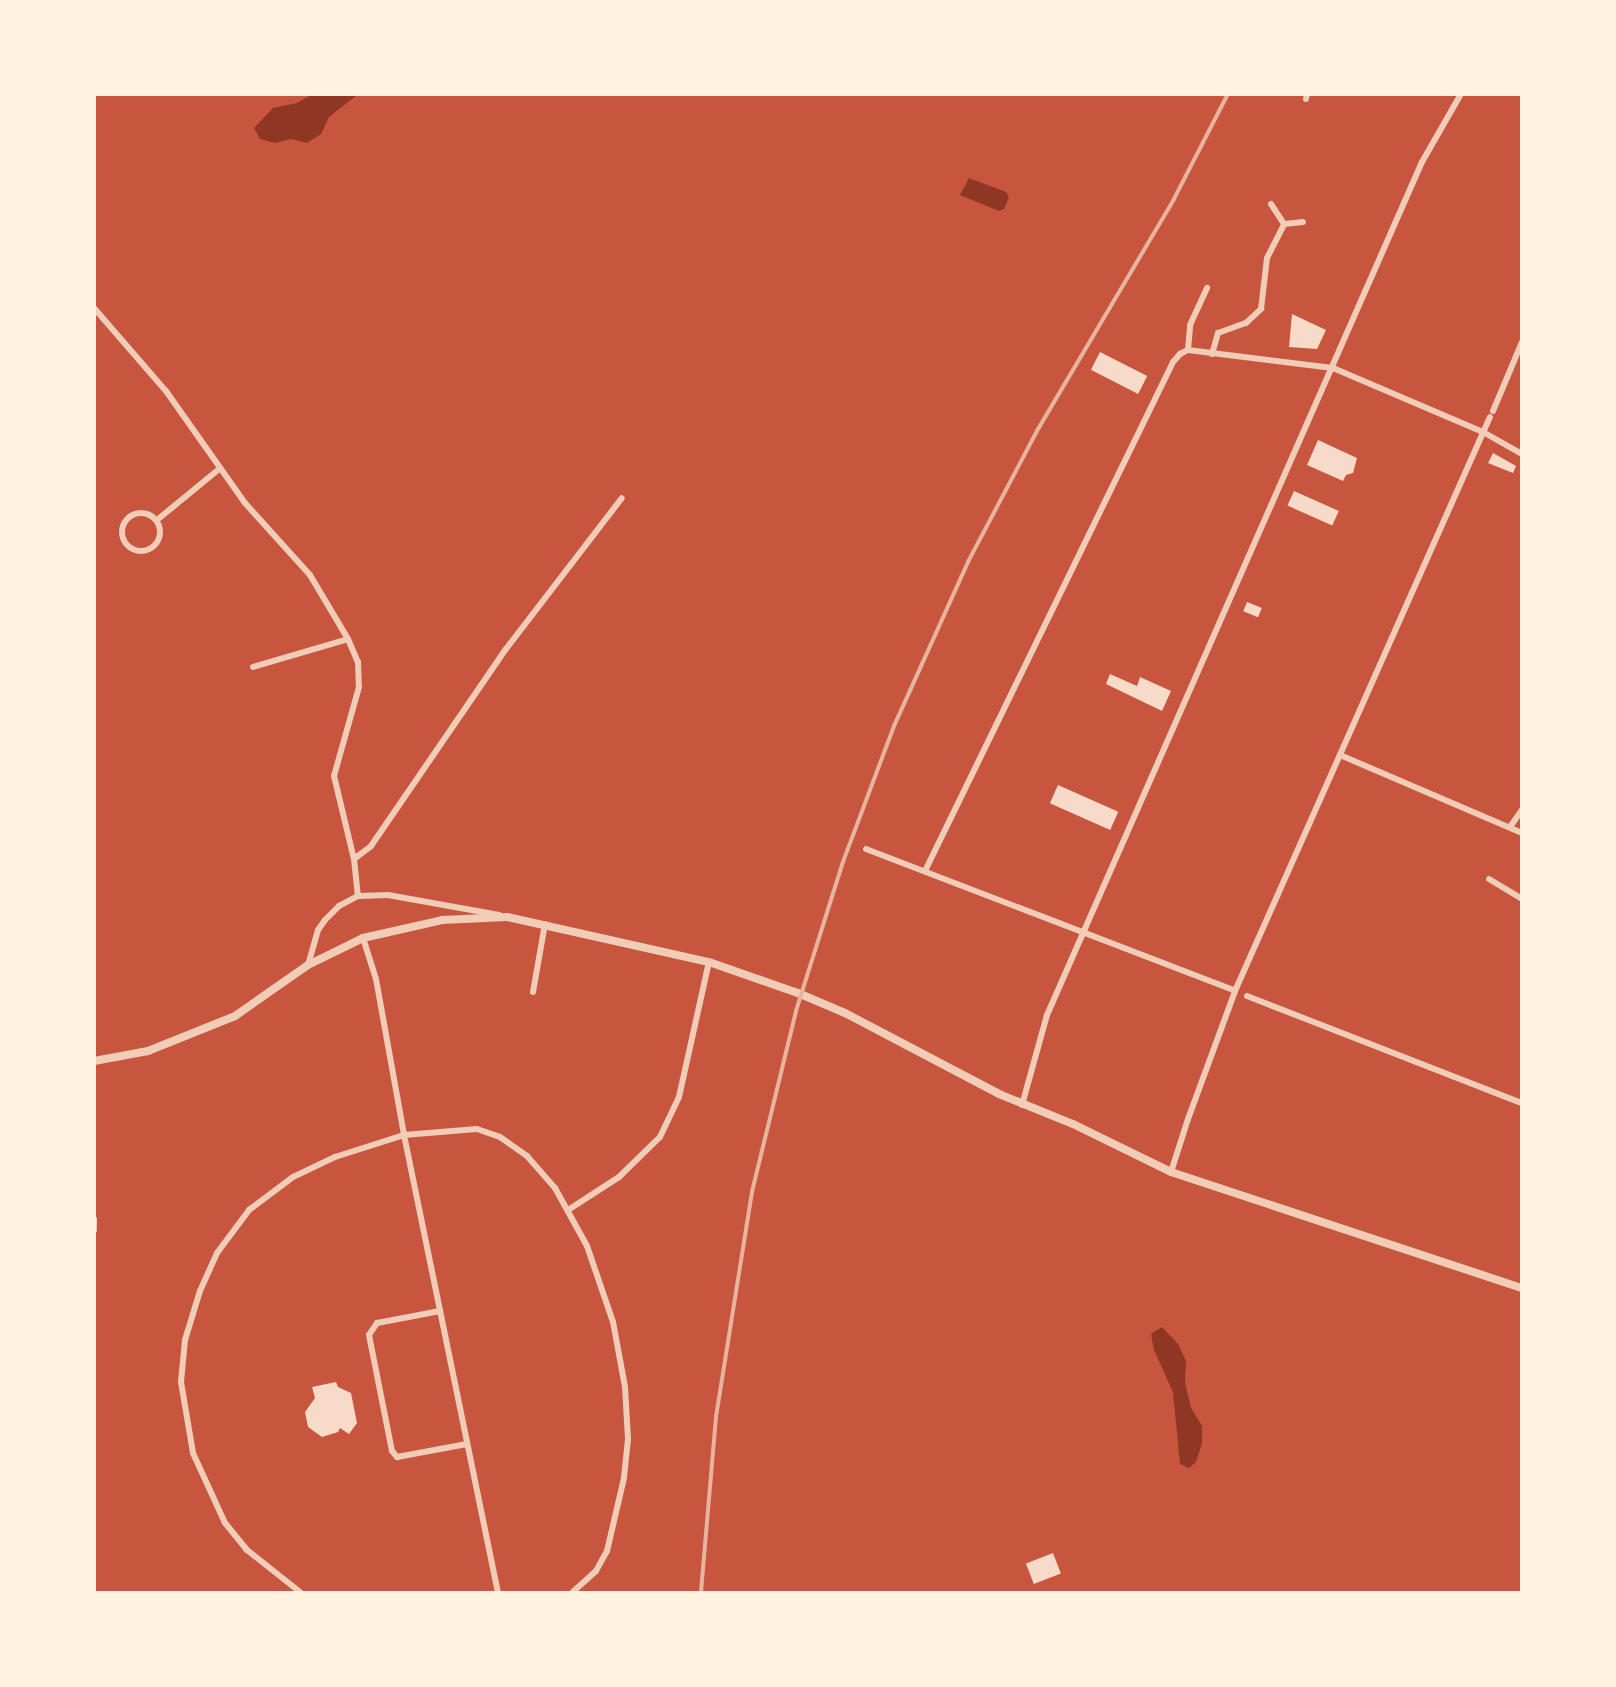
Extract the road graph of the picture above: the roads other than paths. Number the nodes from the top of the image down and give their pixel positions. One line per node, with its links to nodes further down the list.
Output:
1 (1461, 94): 10 (street)
2 (1271, 204): 4 (street)
3 (1303, 222): 4 (street)
4 (1284, 224): 9 (street)
5 (1206, 288): 8 (street)
6 (94, 308): 13 (street)
7 (1521, 342): 11 (street)
8 (1188, 350): 9 (street); 24 (street)
9 (1212, 354): 10 (street)
10 (1333, 368): 11 (street); 30 (street)
11 (1483, 432): 12 (street); 18 (street)
12 (1521, 454)
13 (219, 469): 15 (street); 16 (street)
14 (622, 498): 23 (street)
15 (157, 520): 15 (street)
16 (348, 639): 17 (street); 23 (street)
17 (253, 667)
18 (1340, 755): 20 (street); 34 (street)
19 (1521, 810): 20 (street)
20 (1510, 827): 21 (street)
21 (1521, 833)
22 (866, 849): 24 (street)
23 (354, 859): 27 (street)
24 (925, 871): 30 (street)
25 (1489, 879): 26 (street)
26 (1520, 895)
27 (358, 897): 28 (street); 33 (street)
28 (507, 917): 29 (street); 31 (street)
29 (545, 924): 32 (street); 35 (street)
30 (1083, 932): 34 (street); 39 (street)
31 (363, 938): 33 (street); 40 (street)
32 (709, 962): 39 (street); 42 (street)
33 (308, 965): 37 (street)
34 (1235, 991): 41 (street)
35 (533, 992)
36 (1247, 996): 38 (street)
37 (94, 1061)
38 (1521, 1103)
39 (1022, 1105): 41 (street)
40 (404, 1135): 42 (street); 46 (street); 48 (street)
41 (1171, 1172): 45 (street)
42 (568, 1210): 50 (street)
43 (94, 1219): 44 (street)
44 (94, 1230)
45 (1521, 1288)
46 (440, 1311): 47 (street); 47 (street)
47 (467, 1444): 49 (street)
48 (300, 1592)
49 (498, 1592)
50 (573, 1592)

